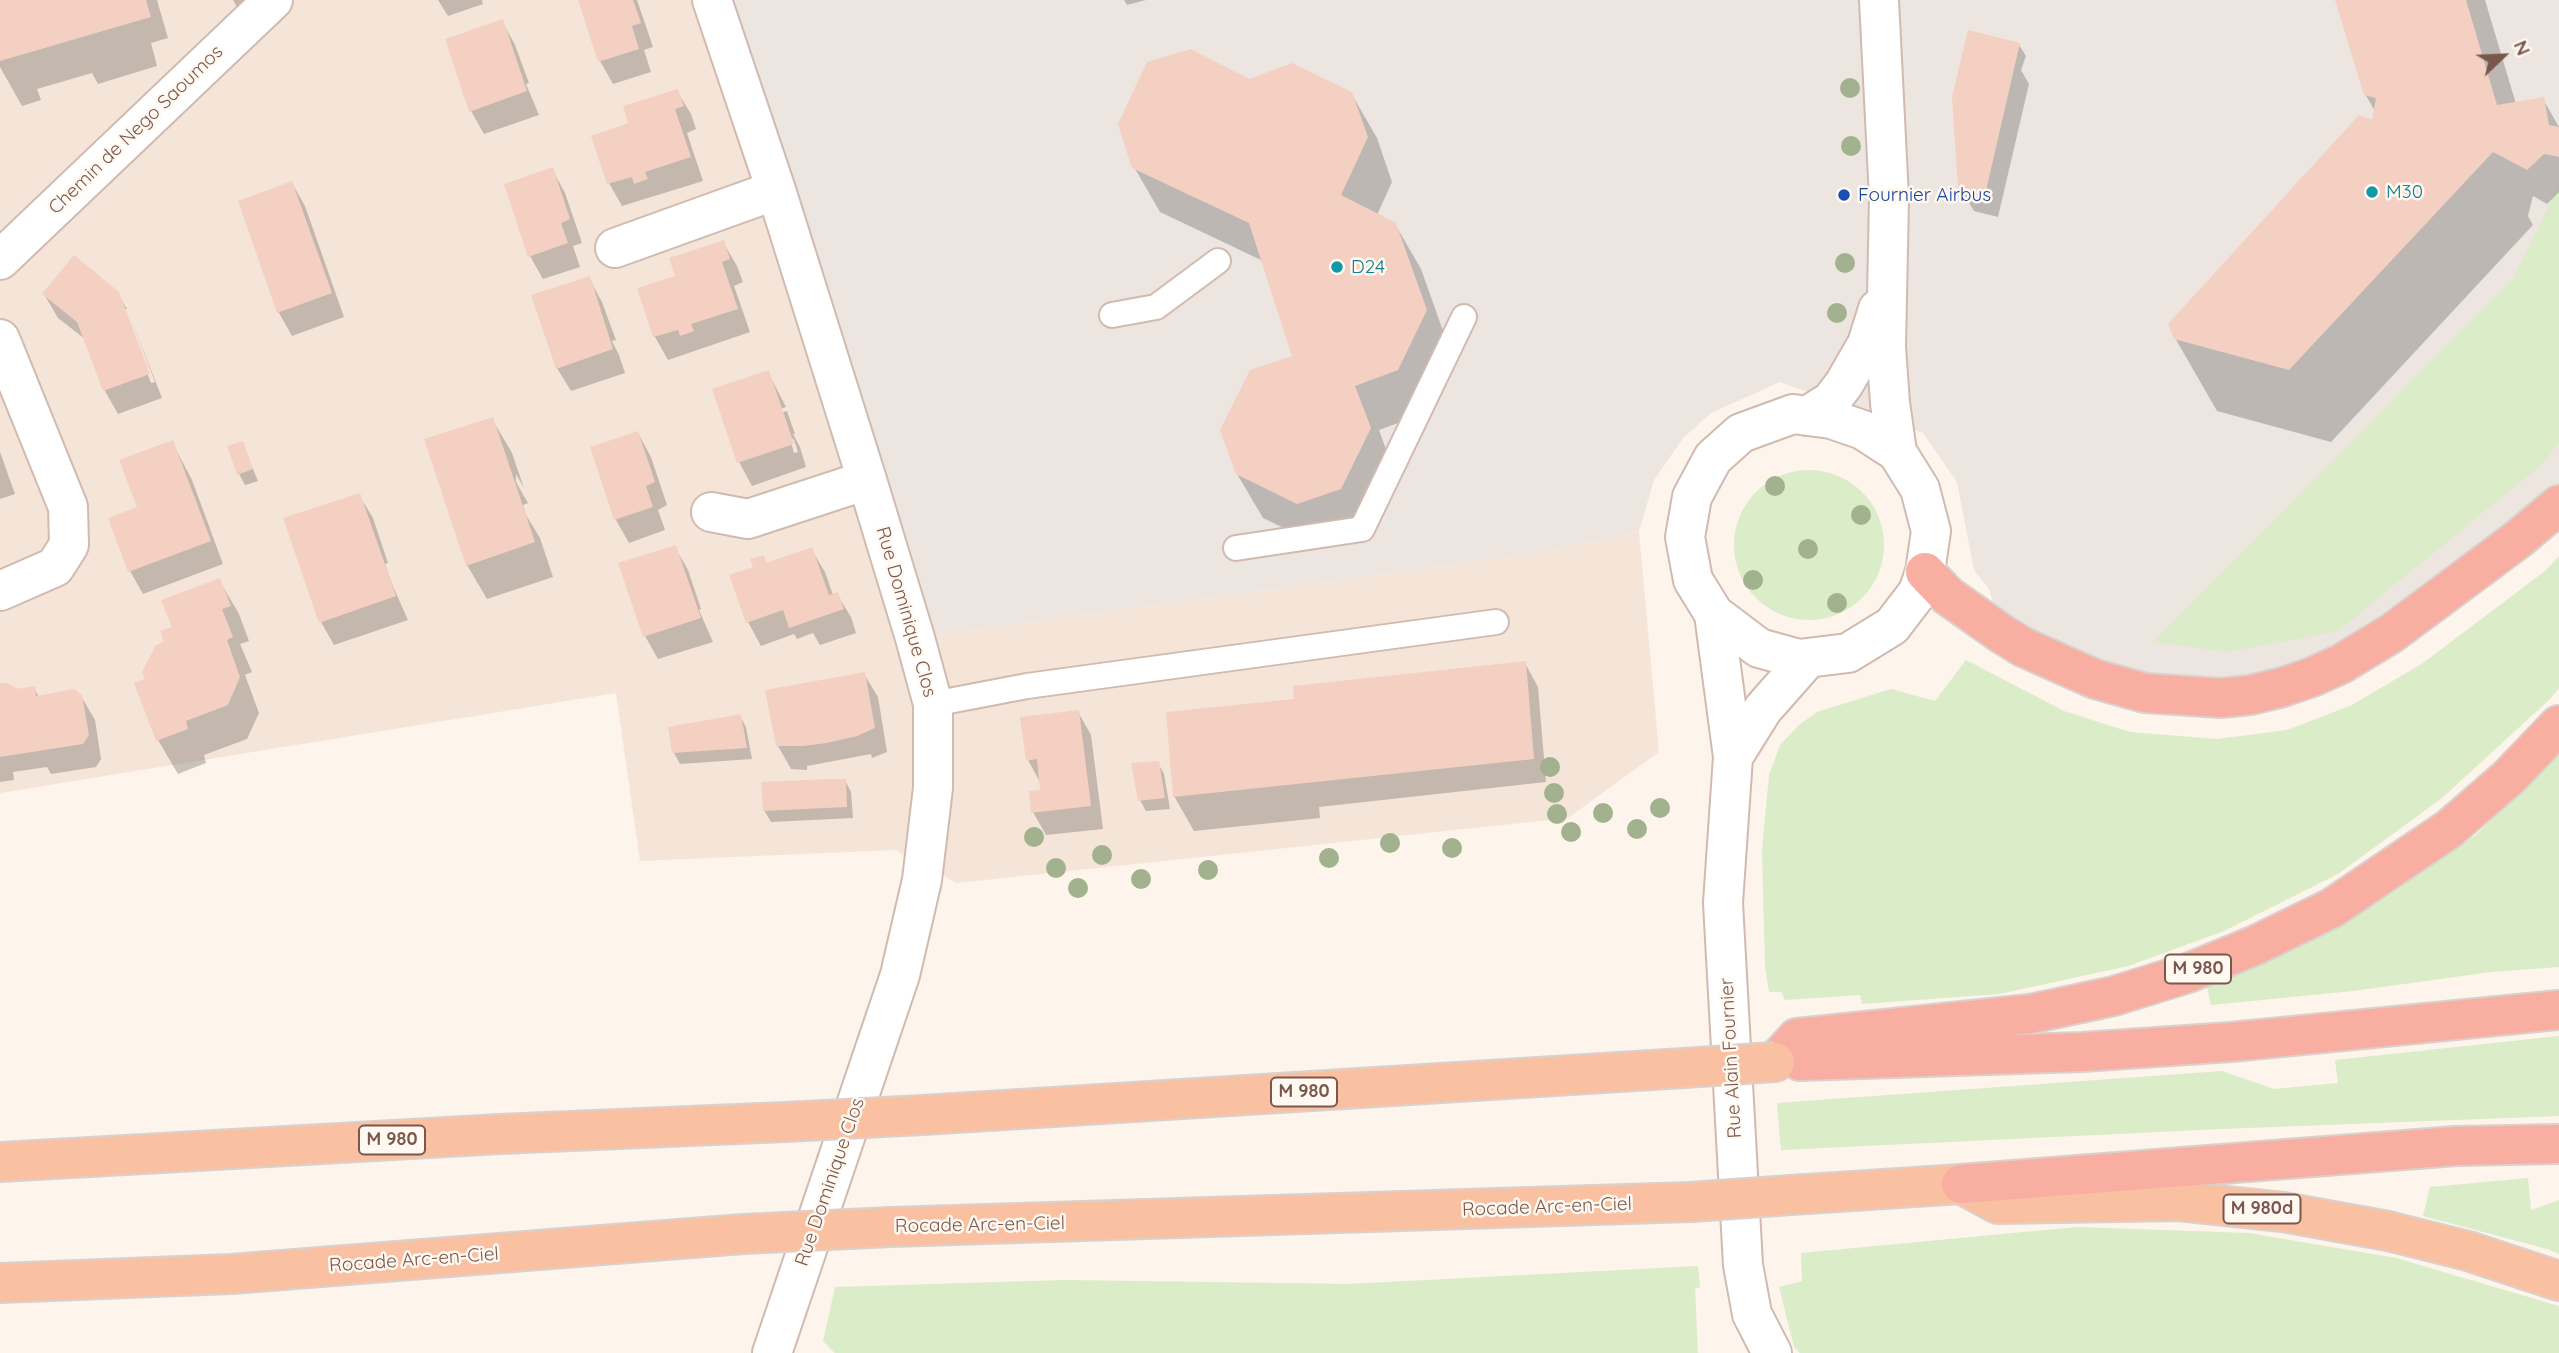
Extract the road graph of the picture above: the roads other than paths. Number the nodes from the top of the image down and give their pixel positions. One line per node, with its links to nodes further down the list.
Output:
1 (273, 0): 6 (street, Chemin de Nego Saoumos)
2 (712, 0): 4 (street, Rue Dominique Clos)
3 (1879, 0): 8 (street, Rue Alain Fournier)
4 (776, 190): 5 (street); 14 (street, Rue Dominique Clos)
5 (615, 248)
6 (0, 260)
7 (1218, 261): 9 (lane)
8 (1888, 277): 12 (street, Rue Alain Fournier); 13 (street, Rue Alain Fournier)
9 (1112, 315)
10 (1464, 317): 17 (lane)
11 (0, 339): 19 (street)
12 (1807, 416): 13 (street, Rue Alain Fournier); 20 (street, Rue Alain Fournier)
13 (1897, 452): 18 (street, Rue Alain Fournier)
14 (867, 480): 16 (street); 23 (street, Rue Dominique Clos)
15 (2559, 505): 18 (highway)
16 (710, 512)
17 (1236, 548)
18 (1925, 572): 22 (street, Rue Alain Fournier)
19 (0, 591)
20 (1714, 614): 22 (street, Rue Alain Fournier); 25 (street, Rue Alain Fournier)
21 (1496, 622): 23 (lane)
22 (1808, 658): 25 (street, Rue Alain Fournier)
23 (933, 704): 33 (street, Rue Dominique Clos)
24 (2559, 725): 27 (highway, M 980)
25 (1733, 757): 34 (street, Rue Alain Fournier)
26 (2559, 1010): 27 (highway, M 980)
27 (1775, 1062): 29 (highway, M 980, bridge)
28 (2559, 1144): 30 (highway)
29 (0, 1161)
30 (1961, 1184): 31 (highway, M 980d); 32 (highway, Rocade Arc-en-Ciel, bridge)
31 (2559, 1281)
32 (0, 1283)
33 (772, 1353)
34 (1772, 1353)

